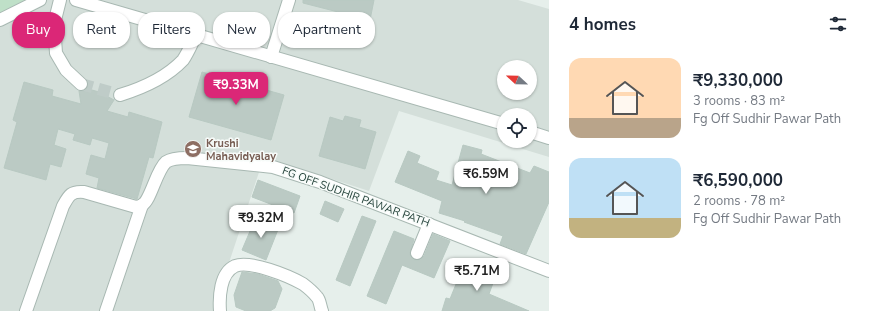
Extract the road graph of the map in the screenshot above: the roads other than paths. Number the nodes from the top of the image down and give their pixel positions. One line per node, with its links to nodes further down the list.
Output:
1 (40, 0): 6 (street)
2 (60, 0): 10 (street)
3 (76, 0): 5 (street)
4 (289, 0): 9 (street)
5 (138, 18)
6 (0, 20)
7 (205, 38): 9 (street)
8 (190, 48): 11 (street)
9 (272, 57): 12 (street)
10 (81, 84)
11 (120, 95)
12 (497, 122)
13 (537, 134): 14 (street)
14 (549, 138)
15 (142, 205): 16 (street, FG OFF SUDHIR PAWAR PATH); 19 (street); 20 (street)
16 (430, 224): 17 (street); 18 (street, FG OFF SUDHIR PAWAR PATH)
17 (417, 253)
18 (549, 270)
19 (26, 311)
20 (106, 311)
21 (220, 311): 22 (street)
22 (322, 311)

